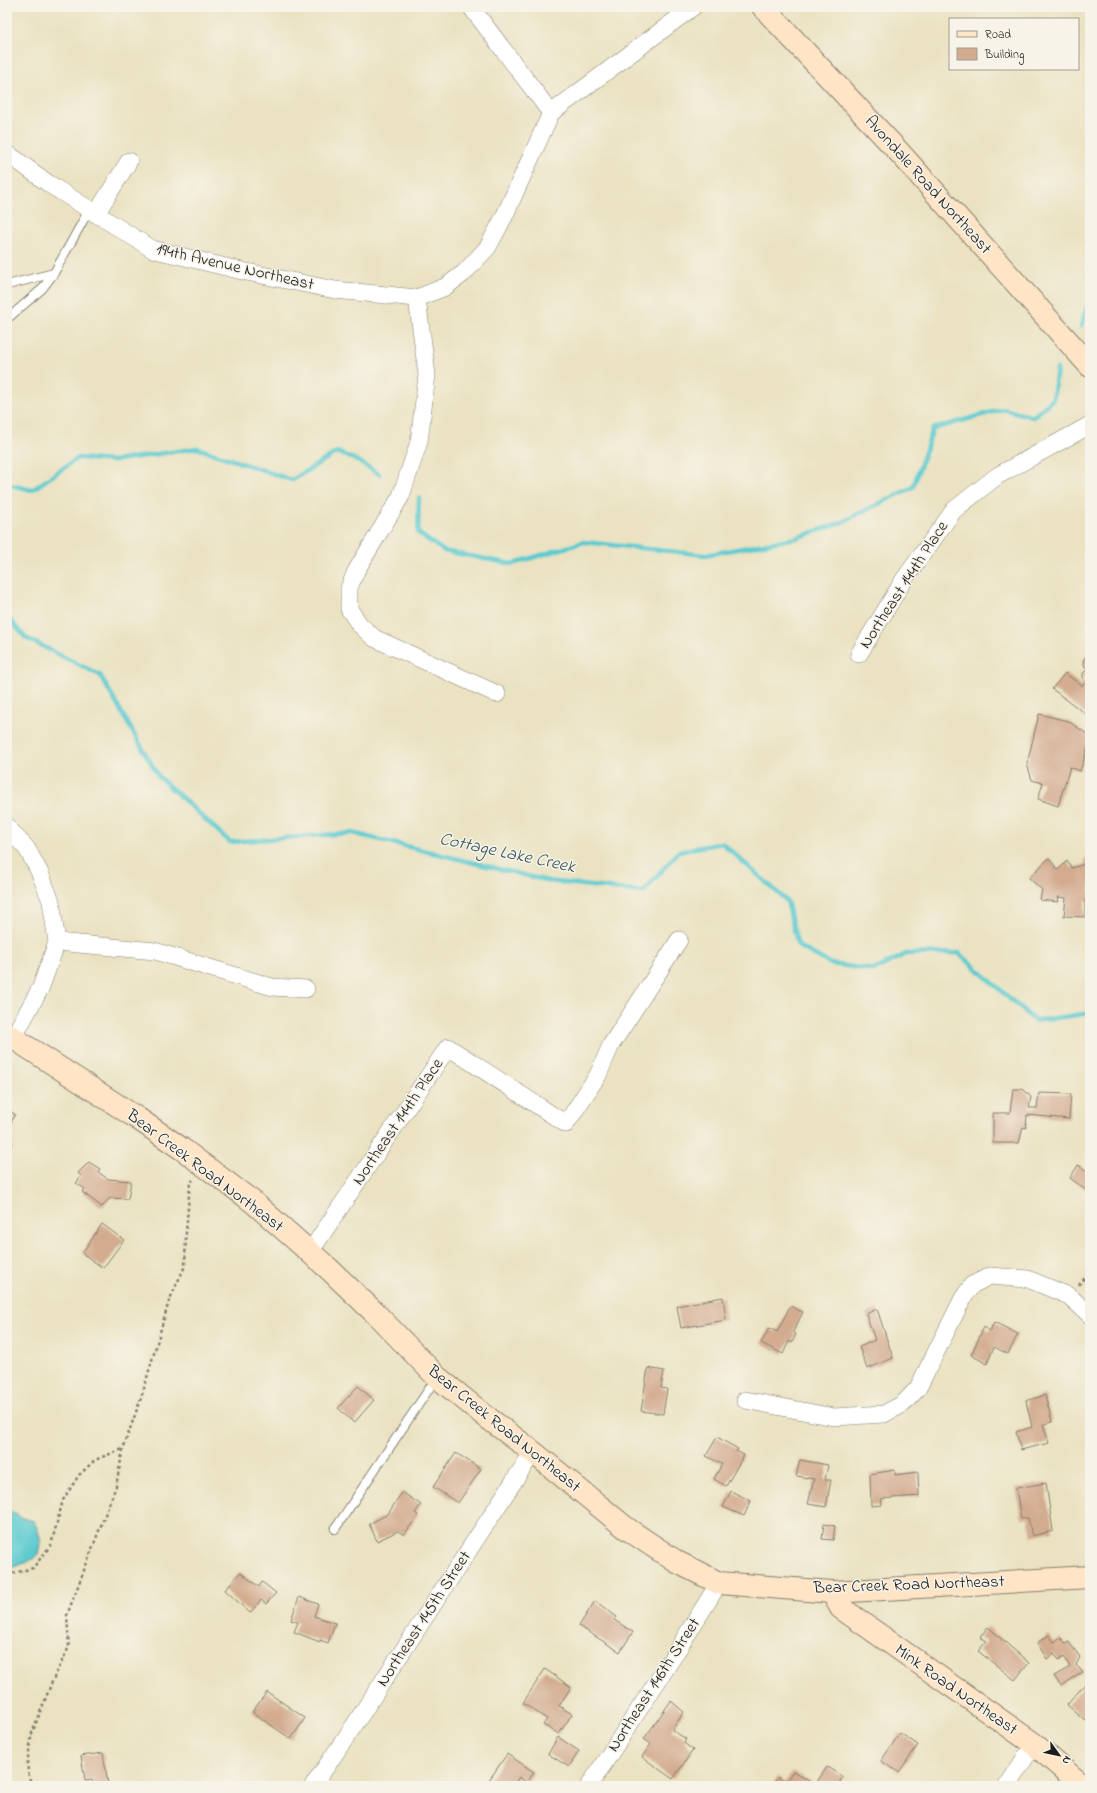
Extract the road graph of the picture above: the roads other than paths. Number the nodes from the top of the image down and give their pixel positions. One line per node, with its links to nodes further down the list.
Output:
1 (471, 7): 4 (street)
2 (693, 7): 4 (street)
3 (763, 7): 12 (street, Avondale Road Northeast)
4 (551, 112): 10 (street)
5 (7, 153): 7 (street, 194th Avenue Northeast)
6 (129, 162): 7 (street)
7 (93, 212): 8 (lane); 10 (street, 194th Avenue Northeast)
8 (54, 273): 9 (lane); 11 (lane)
9 (7, 285)
10 (418, 298): 15 (street)
11 (7, 319)
12 (1090, 366)
13 (1090, 425): 14 (street, Northeast 144th Place)
14 (859, 654)
15 (497, 694)
16 (7, 827): 18 (street)
17 (679, 940): 21 (street, Northeast 144th Place)
18 (57, 942): 19 (street); 20 (street)
19 (306, 989)
20 (10, 1036): 21 (street, Bear Creek Road Northeast)
21 (310, 1252): 23 (street, Bear Creek Road Northeast)
22 (1090, 1315): 24 (street)
23 (437, 1377): 25 (street, Bear Creek Road Northeast); 26 (lane)
24 (745, 1400)
25 (533, 1452): 28 (street, Bear Creek Road Northeast); 31 (street, Northeast 145th Street)
26 (335, 1529)
27 (1090, 1577): 29 (street, Bear Creek Road Northeast)
28 (719, 1583): 29 (street, Bear Creek Road Northeast); 32 (street, Northeast 146th Street)
29 (832, 1592): 30 (street, Mink Road Northeast)
30 (1034, 1744): 33 (street); 34 (street, Mink Road Northeast)
31 (313, 1786)
32 (589, 1786)
33 (1008, 1786)
34 (1083, 1786)

